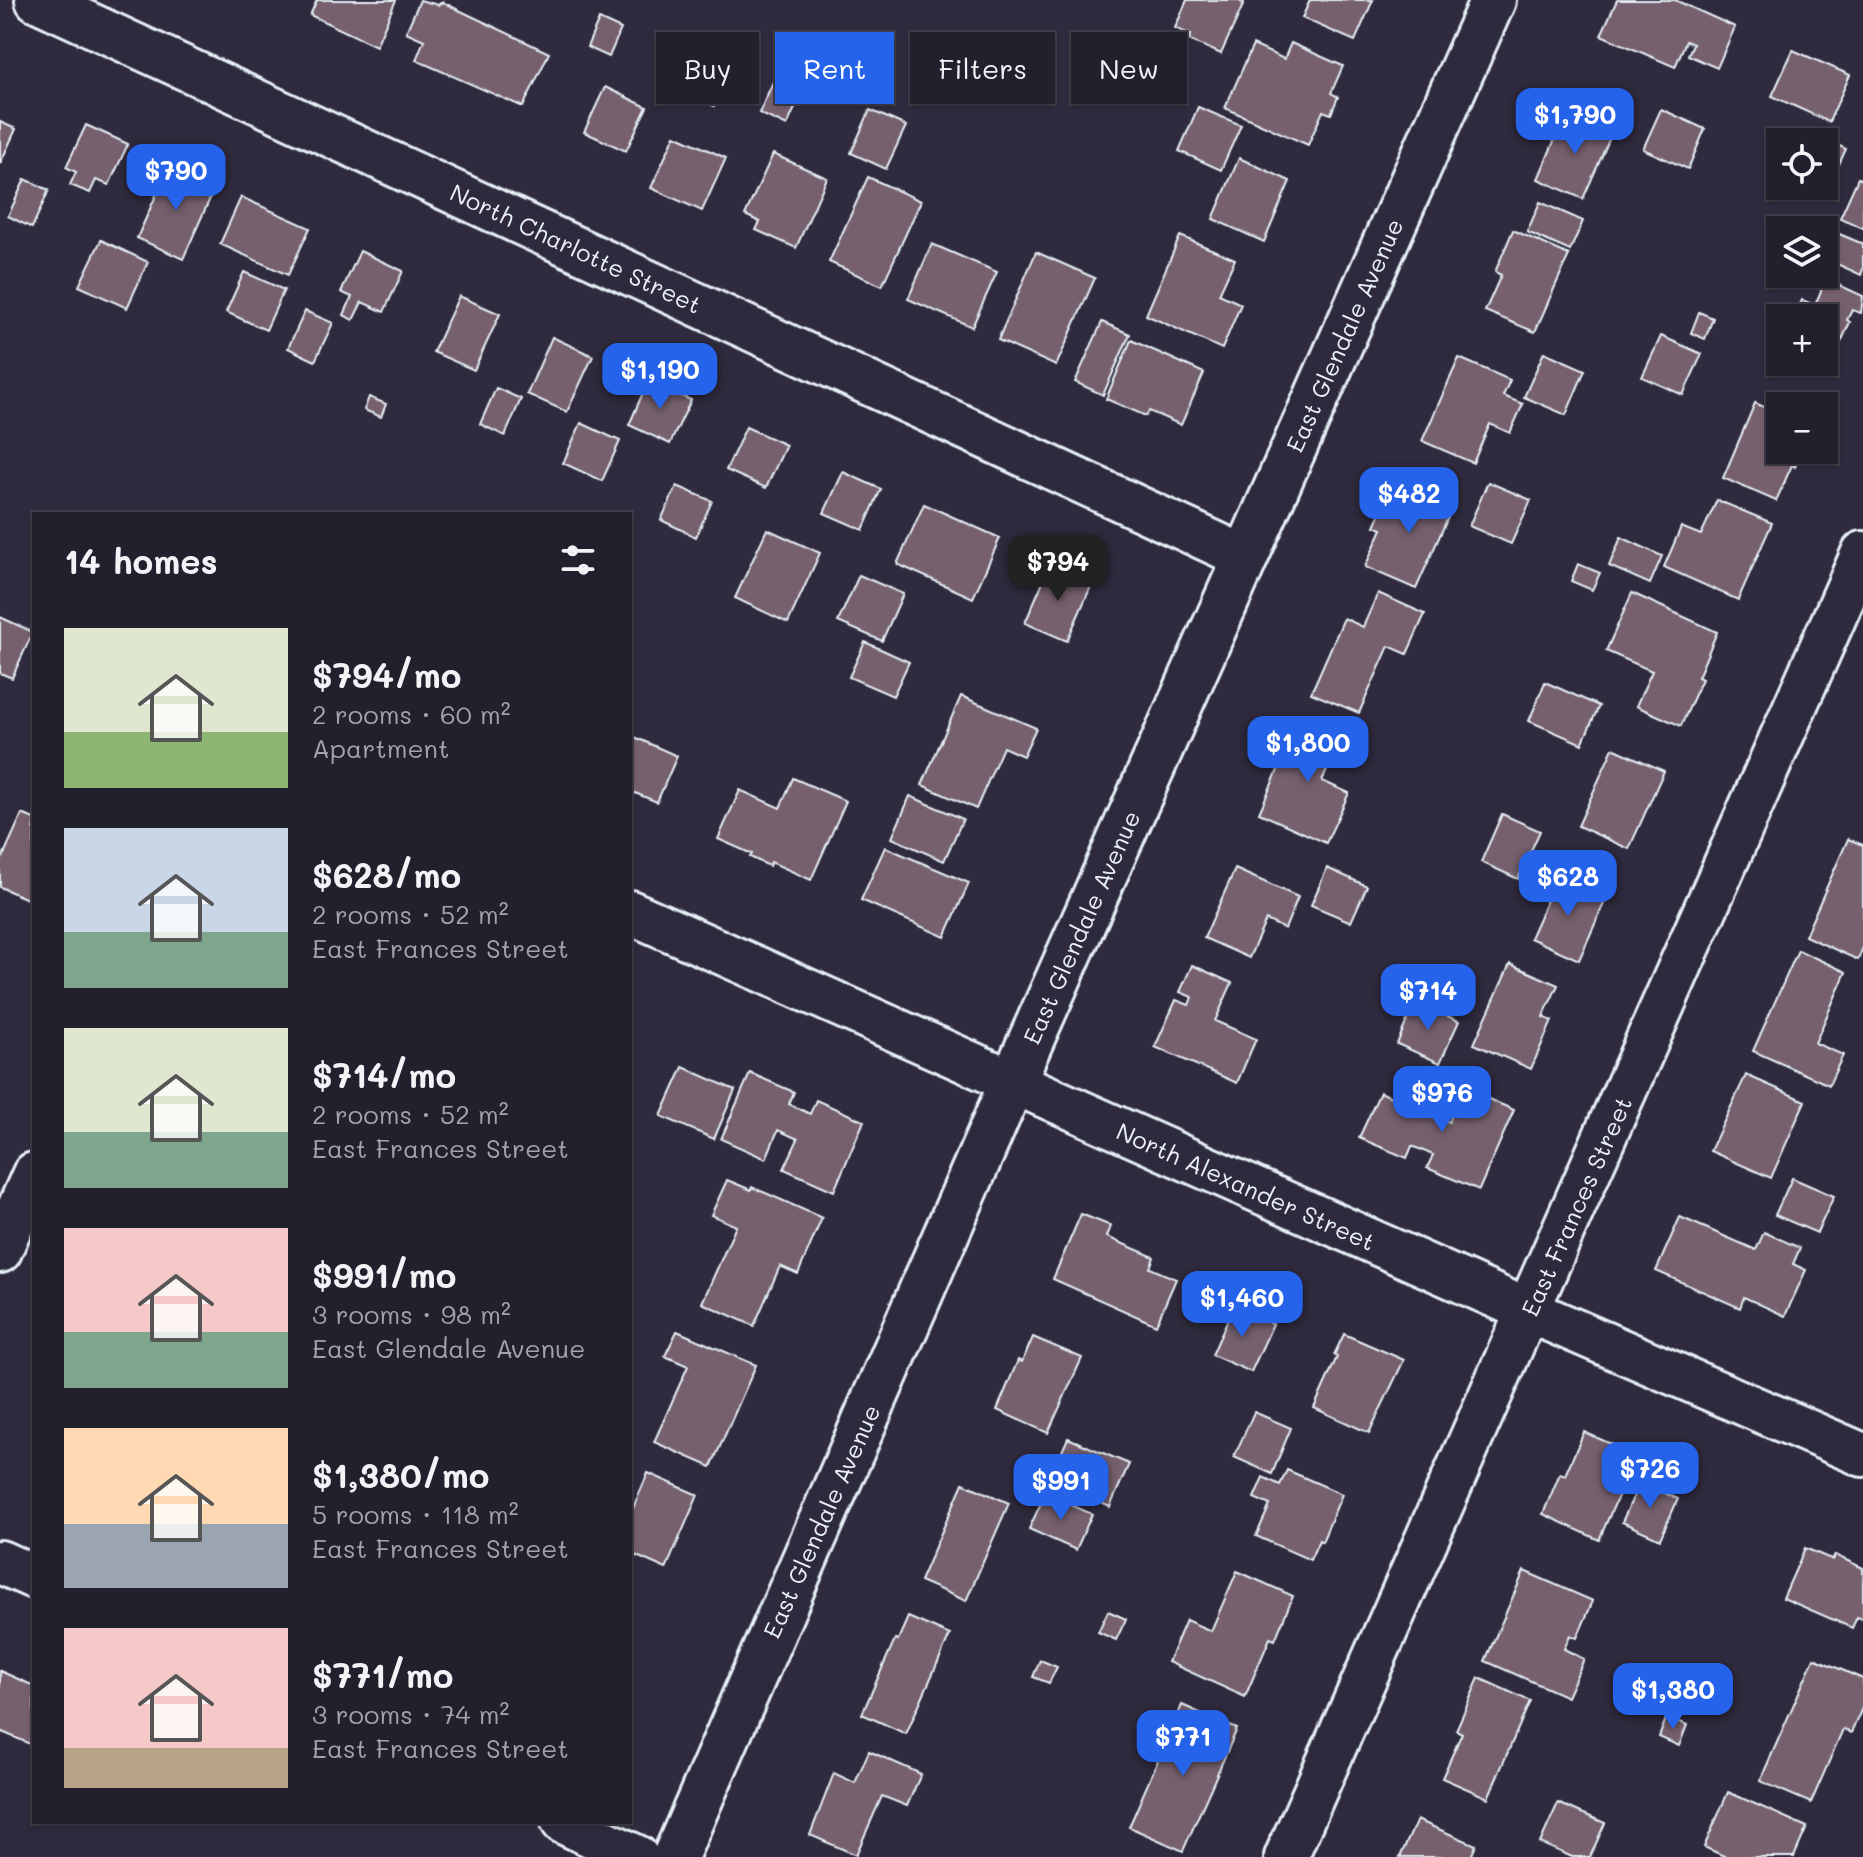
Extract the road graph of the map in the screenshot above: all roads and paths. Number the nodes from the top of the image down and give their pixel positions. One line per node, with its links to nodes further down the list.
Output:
1 (37, 0): 4 (street, North Charlotte Street)
2 (1493, 0): 4 (street, East Glendale Avenue)
3 (1863, 553): 9 (street, East Frances Street)
4 (1245, 557): 6 (street, East Glendale Avenue)
5 (632, 913): 6 (street, North Alexander Street)
6 (1012, 1083): 9 (street, North Alexander Street); 15 (street, East Glendale Avenue)
7 (32, 1179): 8 (street)
8 (0, 1251)
9 (1529, 1311): 10 (street, North Alexander Street); 16 (street, East Frances Street)
10 (1863, 1455)
11 (0, 1562): 12 (street)
12 (32, 1576)
13 (567, 1824): 14 (street)
14 (637, 1857)
15 (675, 1857)
16 (1286, 1857)

